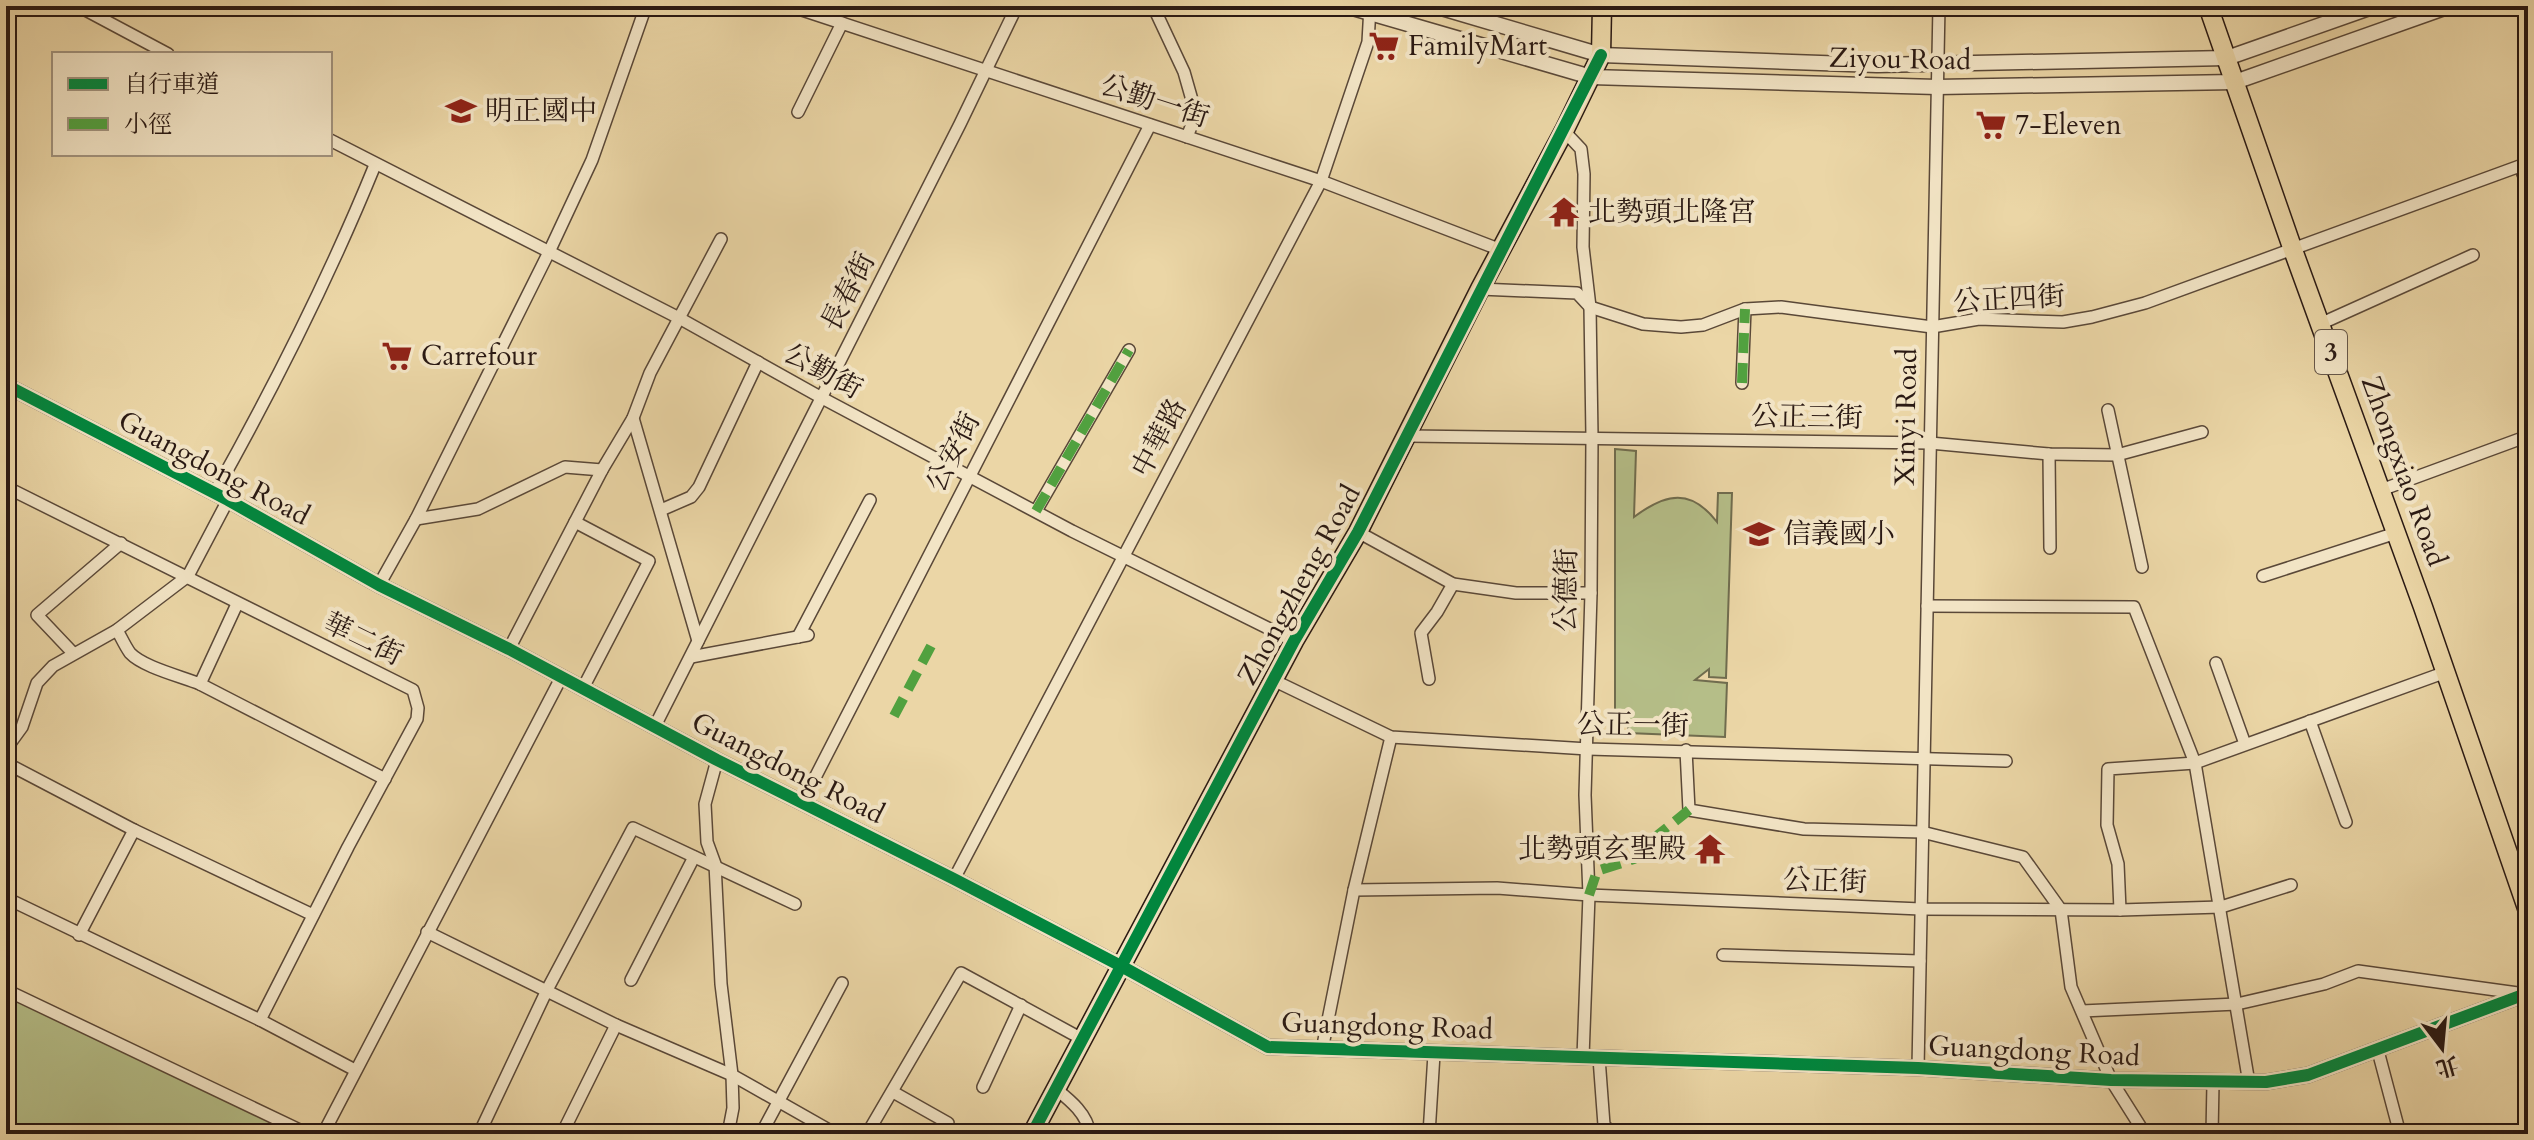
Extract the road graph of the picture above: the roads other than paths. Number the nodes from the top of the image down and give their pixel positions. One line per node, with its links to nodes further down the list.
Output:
1 (78, 6): 15 (street)
2 (646, 6): 35 (street)
3 (790, 6): 14 (street, 公勤一街)
4 (1017, 6): 19 (street, 長春街)
5 (1153, 6): 26 (street)
6 (1346, 6): 13 (street, Ziyou Road)
7 (1435, 6): 16 (street, Ziyou Road)
8 (1602, 6): 16 (main road, Zhongzheng Road)
9 (1939, 6): 18 (street, Xinyi Road)
10 (2208, 6): 17 (main road, Zhongxiao Road / 3)
11 (2450, 6): 21 (street, Ziyou Road)
12 (2367, 7): 17 (street, Ziyou Road)
13 (1371, 11): 20 (street, Ziyou Road); 30 (street, 中華路)
14 (842, 23): 19 (street, 公勤一街); 23 (street)
15 (164, 52)
16 (1601, 55): 18 (street, Ziyou Road); 20 (main road, Zhongzheng Road)
17 (2227, 58): 18 (street, Ziyou Road); 21 (main road, Zhongxiao Road / 3)
18 (1938, 63): 22 (street, Xinyi Road)
19 (986, 71): 24 (street, 公勤一街); 47 (street, 長春街)
20 (1591, 77): 22 (street, Ziyou Road); 25 (main road, Zhongzheng Road)
21 (2235, 82): 22 (street, Ziyou Road); 34 (main road, Zhongxiao Road / 3)
22 (1937, 87): 42 (street, Xinyi Road)
23 (798, 112)
24 (1150, 125): 26 (street, 公勤一街); 58 (street, 公安街)
25 (1564, 131): 33 (main road, Zhongzheng Road); 38 (street, 公德街)
26 (1187, 137): 30 (street, 公勤一街)
27 (332, 141): 28 (street, 公勤街)
28 (375, 165): 35 (street, 公勤街); 61 (street)
29 (2524, 165): 31 (street); 34 (street, 公正四街)
30 (1321, 181): 33 (street, 公勤一街); 71 (street, 中華路)
31 (2528, 187)
32 (721, 239): 40 (street)
33 (1501, 250): 37 (main road, Zhongzheng Road)
34 (2293, 250): 41 (main road, Zhongxiao Road / 3); 42 (street, 公正四街)
35 (549, 252): 40 (street, 公勤街); 65 (street)
36 (2473, 255): 41 (street)
37 (1480, 289): 38 (street, 公正四街); 51 (main road, Zhongzheng Road)
38 (1590, 307): 39 (street, 公正四街); 53 (street, 公德街)
39 (1745, 309): 42 (street, 公正四街); 45 (street)
40 (679, 318): 44 (street, 公勤街); 49 (street)
41 (2320, 324): 60 (main road, Zhongxiao Road / 3)
42 (1932, 327): 54 (street, Xinyi Road)
43 (1129, 350): 64 (street)
44 (758, 362): 47 (street, 公勤街); 63 (street)
45 (1742, 383)
46 (6, 385): 61 (street, Guangdong Road)
47 (822, 398): 58 (street, 公勤街); 81 (street, 長春街)
48 (2108, 410): 56 (street)
49 (633, 418): 57 (street); 63 (street)
50 (2202, 432): 56 (street, 公正三街)
51 (1408, 436): 53 (street, 公正三街); 67 (main road, Zhongzheng Road)
52 (2528, 436): 60 (street)
53 (1592, 437): 54 (street, 公正三街); 77 (street, 公德街)
54 (1930, 443): 55 (street, 公正三街); 79 (street, Xinyi Road)
55 (2049, 454): 56 (street, 公正三街); 70 (street)
56 (2117, 455): 72 (street)
57 (602, 470): 65 (street); 66 (street)
58 (968, 476): 64 (street, 公勤街); 106 (street, 公安街)
59 (6, 487): 69 (street, 華二街)
60 (2381, 490): 68 (main road, Zhongxiao Road / 3)
61 (221, 497): 73 (street); 76 (street, Guangdong Road)
62 (870, 500): 85 (street)
63 (661, 510): 81 (street)
64 (1036, 511): 71 (street, 公勤街)
65 (416, 519): 76 (street)
66 (575, 522): 83 (street); 92 (street)
67 (1358, 532): 75 (street); 82 (main road, Zhongzheng Road)
68 (2396, 533): 74 (street); 87 (main road, Zhongxiao Road / 3)
69 (121, 543): 73 (street, 華二街); 84 (street)
70 (2050, 548)
71 (1123, 556): 82 (street, 公勤街); 112 (street, 中華路)
72 (2142, 567)
73 (188, 576): 78 (street, 華二街); 80 (street)
74 (2263, 576)
75 (1453, 584): 77 (street); 89 (street)
76 (379, 585): 83 (street, Guangdong Road)
77 (1591, 593): 98 (street, 公德街)
78 (237, 604): 91 (street); 105 (street, 華二街)
79 (1927, 606): 100 (street, Xinyi Road); 104 (street)
80 (117, 630): 84 (street); 91 (street)
81 (698, 641): 85 (street, 長春街)
82 (1294, 641): 90 (main road, Zhongzheng Road)
83 (509, 649): 88 (street, Guangdong Road)
84 (73, 653): 97 (street)
85 (691, 657): 94 (street, 長春街)
86 (2216, 663): 96 (street)
87 (2446, 672): 93 (street); 122 (main road, Zhongxiao Road / 3)
88 (562, 676): 92 (street, Guangdong Road); 124 (street)
89 (1429, 679)
90 (1273, 680): 95 (street, 公正一街); 128 (main road, Zhongzheng Road)
91 (200, 684): 105 (street)
92 (583, 688): 94 (street, Guangdong Road)
93 (2310, 721): 96 (street); 107 (street)
94 (655, 726): 101 (street, Guangdong Road)
95 (1391, 737): 98 (street, 公正一街); 114 (street)
96 (2245, 744): 104 (street)
97 (6, 749)
98 (1588, 749): 99 (street, 公正一街); 115 (street, 公德街)
99 (1686, 750): 100 (street, 公正一街); 109 (street)
100 (1923, 757): 102 (street, 公正一街); 109 (street, Xinyi Road)
101 (717, 760): 106 (street, Guangdong Road); 111 (street)
102 (2006, 761)
103 (6, 763): 108 (street)
104 (2195, 763): 118 (street); 121 (street)
105 (385, 779): 123 (street, 華二街)
106 (802, 803): 112 (street, Guangdong Road)
107 (2346, 822)
108 (134, 830): 123 (street); 125 (street)
109 (1922, 832): 119 (street, Xinyi Road); 120 (street)
110 (694, 857): 111 (street); 129 (street); 132 (street)
111 (715, 864): 117 (street); 146 (street)
112 (954, 879): 128 (street, Guangdong Road)
113 (2291, 885): 118 (street, 公正街)
114 (1354, 890): 115 (street, 公正街); 140 (street)
115 (1589, 895): 119 (street, 公正街); 143 (street, 公德街)
116 (6, 898): 125 (street)
117 (795, 904)
118 (2221, 907): 121 (street, 公正街); 134 (street)
119 (1921, 909): 120 (street, 公正街); 127 (street, Xinyi Road)
120 (2061, 910): 121 (street, 公正街); 136 (street)
121 (2120, 910)
122 (2528, 911)
123 (313, 915): 137 (street, 華二街)
124 (427, 932): 132 (street); 145 (street)
125 (79, 935): 137 (street)
126 (1723, 955): 127 (street)
127 (1920, 961): 144 (street, Xinyi Road)
128 (1121, 966): 139 (main road, Zhongzheng Road); 140 (street, Guangdong Road)
129 (631, 980)
130 (842, 983): 153 (street)
131 (6, 990): 155 (street)
132 (547, 990): 138 (street); 157 (street)
133 (2527, 994): 134 (street); 141 (street, Guangdong Road)
134 (2237, 1004): 136 (street); 149 (street)
135 (1021, 1005): 139 (street); 150 (street); 152 (street)
136 (2082, 1011): 147 (street)
137 (260, 1020): 145 (street)
138 (616, 1025): 146 (street); 158 (street)
139 (1082, 1039): 151 (main road, Zhongzheng Road)
140 (1322, 1050): 142 (street, Guangdong Road)
141 (2378, 1051): 149 (street, Guangdong Road); 169 (street)
142 (1434, 1054): 143 (street, Guangdong Road); 165 (street)
143 (1591, 1057): 144 (street, Guangdong Road); 166 (street, 公德街)
144 (1918, 1068): 147 (street, Guangdong Road)
145 (355, 1070): 156 (street)
146 (732, 1075): 153 (street); 159 (street)
147 (2111, 1080): 148 (street, Guangdong Road); 167 (street)
148 (2213, 1083): 149 (street, Guangdong Road); 168 (street)
149 (2249, 1083)
150 (983, 1087)
151 (1056, 1089): 163 (main road, Zhongzheng Road); 164 (street)
152 (893, 1092): 154 (street); 162 (street)
153 (777, 1102): 160 (street); 161 (street)
154 (948, 1123)
155 (308, 1134)
156 (323, 1134)
157 (479, 1134)
158 (562, 1134)
159 (728, 1134)
160 (761, 1134)
161 (836, 1134)
162 (867, 1134)
163 (1032, 1134)
164 (1090, 1134)
165 (1429, 1134)
166 (1613, 1134)
167 (2145, 1134)
168 (2212, 1134)
169 (2400, 1134)

